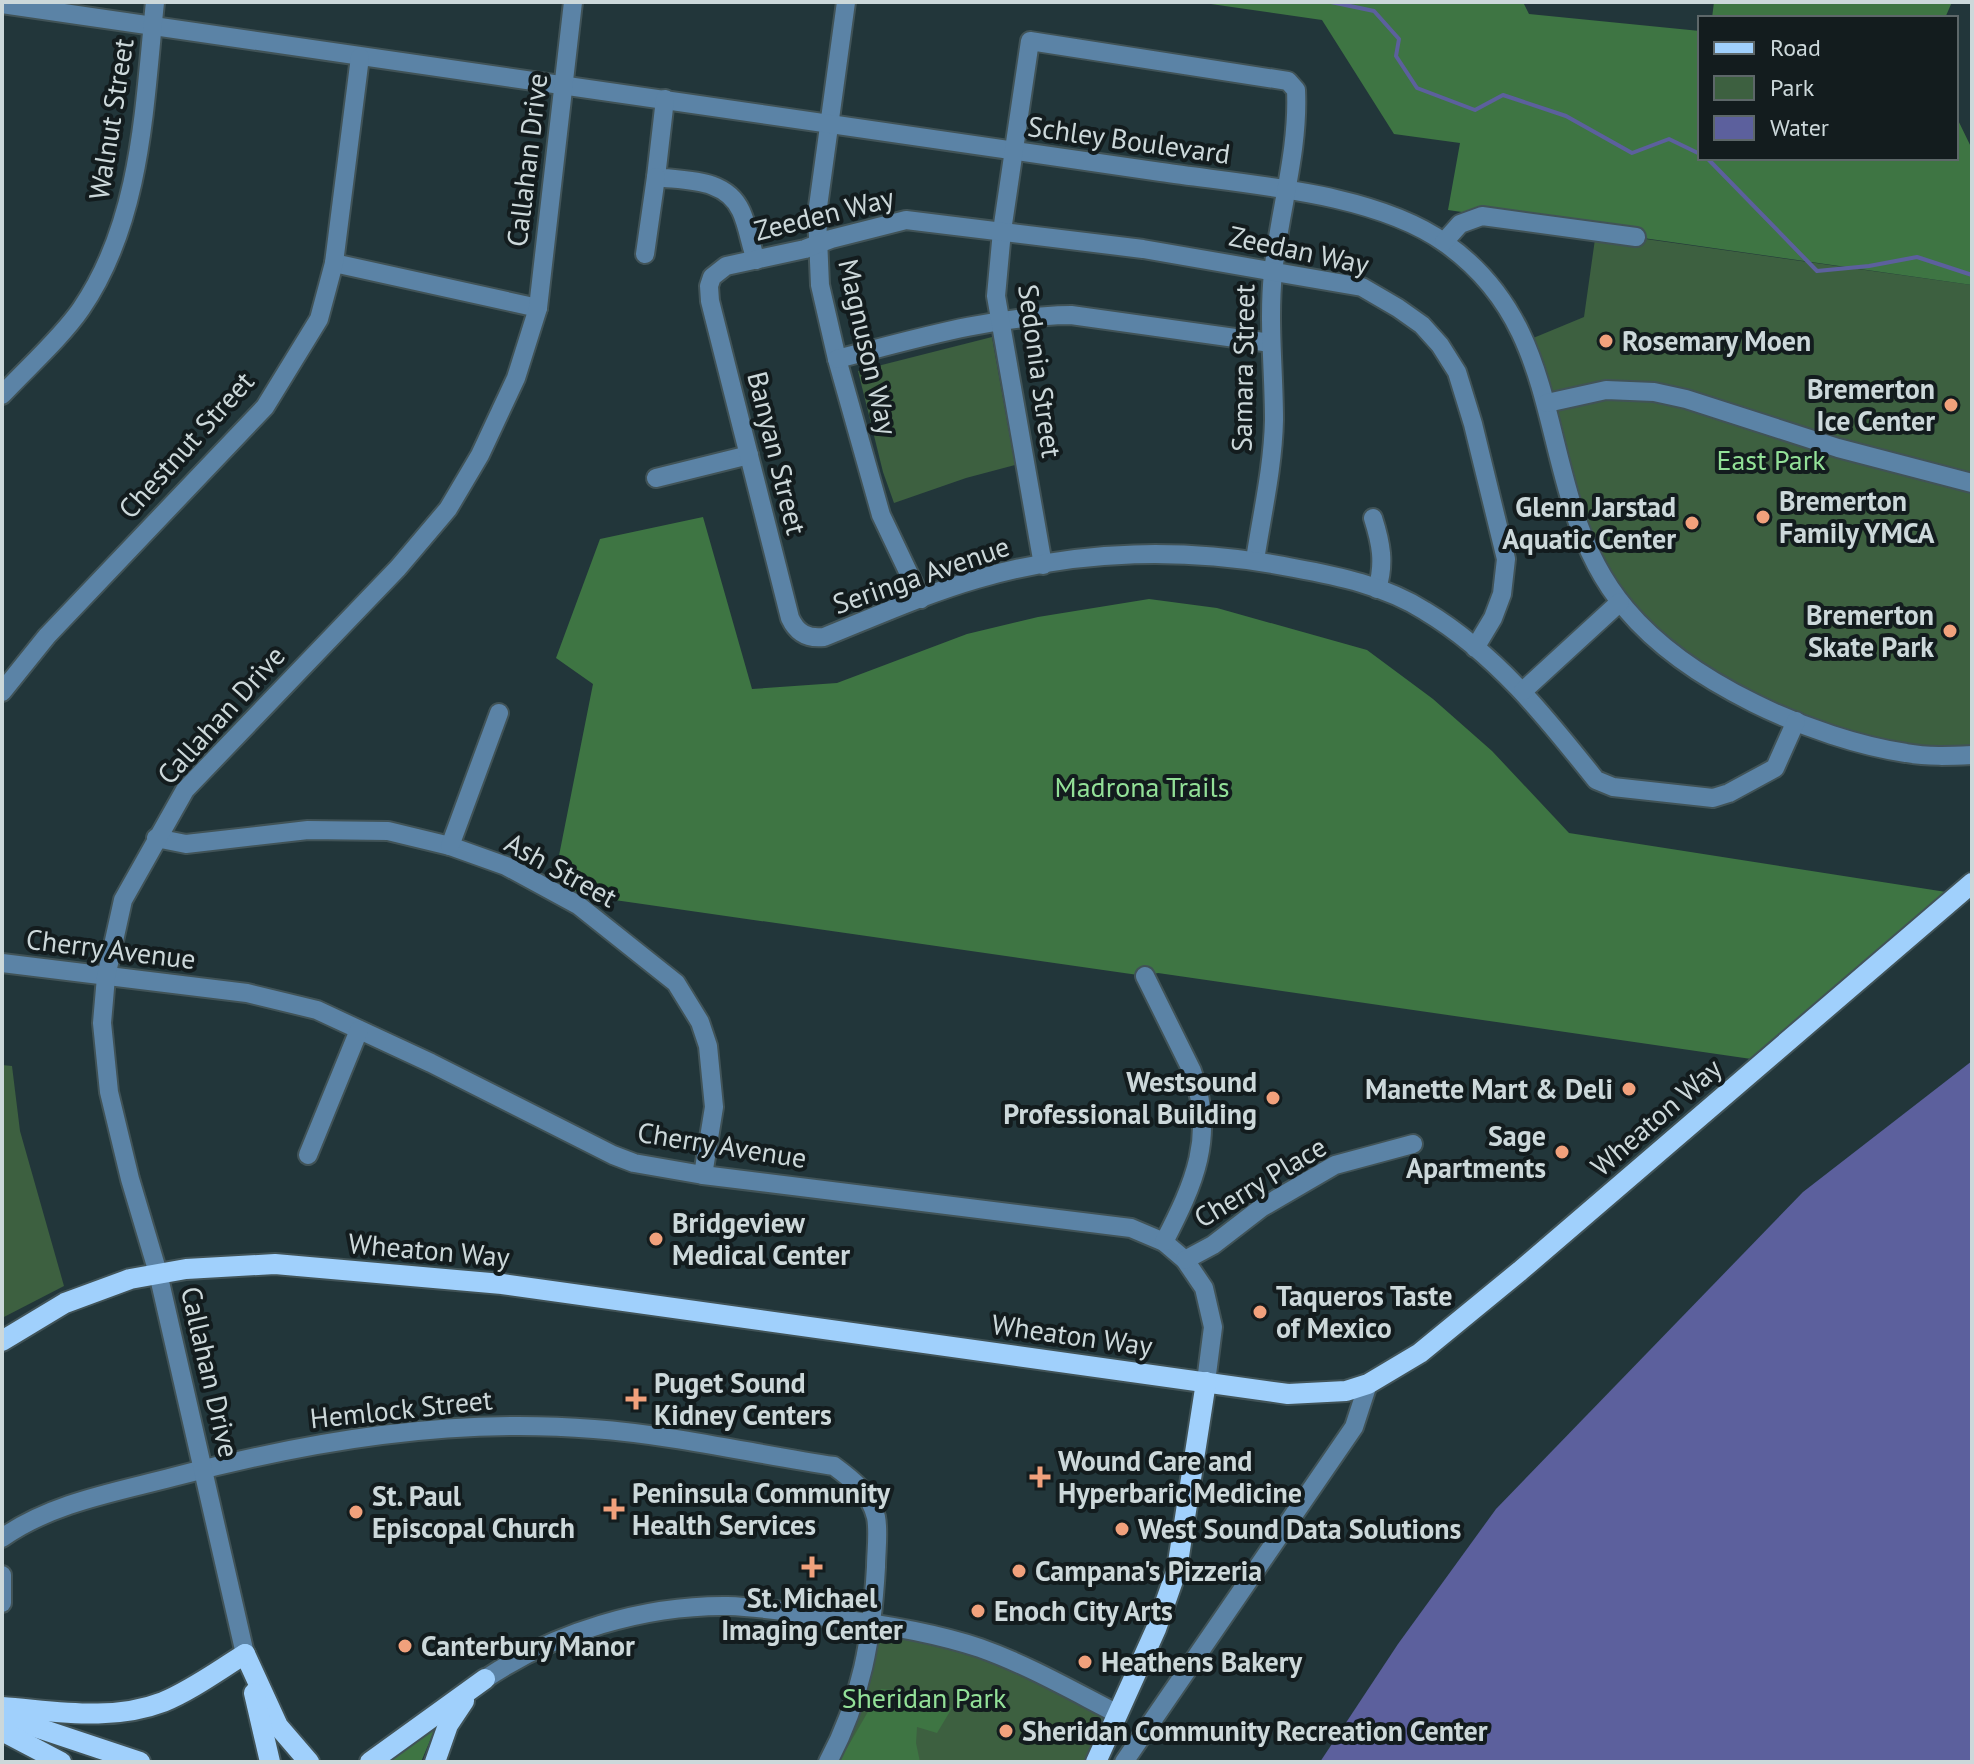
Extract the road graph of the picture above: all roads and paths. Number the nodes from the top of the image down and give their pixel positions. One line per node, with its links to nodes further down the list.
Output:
1 (155, 2): 5 (street, Walnut Street)
2 (573, 2): 8 (street, Callahan Drive)
3 (846, 2): 10 (street, Magnuson Way)
4 (2, 4): 5 (street, Schley Boulevard)
5 (154, 27): 6 (street, Schley Boulevard); 27 (street, Walnut Street)
6 (360, 57): 8 (street, Schley Boulevard); 20 (street, Chestnut Street)
7 (1290, 83): 11 (street, Sedonia Street); 13 (street, Samara Street)
8 (564, 87): 9 (street, Schley Boulevard); 23 (street, Callahan Drive)
9 (665, 99): 10 (street, Schley Boulevard); 12 (street)
10 (828, 123): 11 (street, Schley Boulevard); 17 (street, Magnuson Way)
11 (1013, 151): 13 (street, Schley Boulevard); 14 (street, Sedonia Street)
12 (656, 177): 18 (street); 19 (street)
13 (1285, 191): 16 (street, Schley Boulevard); 21 (street, Samara Street)
14 (1002, 231): 17 (street, Zeeden Way); 21 (street, Zeedan Way); 24 (street, Sedonia Street)
15 (1636, 237): 16 (street)
16 (1444, 242): 28 (street, Schley Boulevard)
17 (817, 244): 19 (street, Zeeden Way); 26 (street, Magnuson Way)
18 (645, 254)
19 (756, 260): 22 (street, Zeeden Way)
20 (334, 263): 23 (street); 41 (street, Chestnut Street)
21 (1273, 270): 25 (street, Samara Street); 39 (street, Zeedan Way)
22 (712, 277): 29 (street, Banyan Street)
23 (538, 308): 45 (street, Callahan Drive)
24 (1001, 320): 25 (street); 26 (street); 34 (street, Sedonia Street)
25 (1271, 343): 33 (street, Samara Street)
26 (837, 359): 36 (street, Magnuson Way)
27 (2, 395)
28 (1547, 403): 31 (street); 37 (street, Schley Boulevard)
29 (749, 455): 30 (street); 38 (street, Banyan Street)
30 (656, 478)
31 (1972, 483)
32 (1373, 518): 35 (street)
33 (1255, 560): 34 (street, Seringa Avenue); 35 (street, Seringa Avenue)
34 (1043, 565): 36 (street, Seringa Avenue)
35 (1377, 589): 39 (street, Seringa Avenue)
36 (921, 599): 38 (street, Seringa Avenue)
37 (1620, 602): 40 (street); 43 (street, Schley Boulevard)
38 (807, 636)
39 (1475, 648): 40 (street, Seringa Avenue)
40 (1523, 691): 43 (street, Seringa Avenue)
41 (2, 692)
42 (499, 713): 46 (street)
43 (1796, 721): 44 (street, Schley Boulevard)
44 (1972, 755)
45 (156, 838): 46 (street, Ash Street); 50 (street, Callahan Drive)
46 (450, 846): 54 (street, Ash Street)
47 (1972, 883): 60 (main road, Wheaton Way)
48 (2, 963): 50 (street, Cherry Avenue)
49 (1145, 976): 55 (street)
50 (106, 977): 51 (street, Cherry Avenue); 57 (street, Callahan Drive)
51 (359, 1030): 53 (street); 54 (street, Cherry Avenue)
52 (1413, 1144): 56 (street, Cherry Place)
53 (308, 1155)
54 (703, 1175): 55 (street, Cherry Avenue)
55 (1164, 1242): 56 (street, Cherry Avenue)
56 (1185, 1260): 59 (street, Cherry Avenue)
57 (158, 1273): 58 (main road, Wheaton Way); 59 (main road, Wheaton Way); 61 (street, Callahan Drive)
58 (2, 1341)
59 (1206, 1382): 60 (main road, Wheaton Way); 69 (main road)
60 (1368, 1384): 80 (street)
61 (204, 1469): 62 (street, Hemlock Street); 65 (street, Hemlock Street); 66 (street, Callahan Drive)
62 (2, 1538)
63 (2, 1575): 64 (street)
64 (2, 1603)
65 (873, 1623): 67 (street); 69 (street); 78 (street)
66 (245, 1654): 68 (main road); 74 (main road); 75 (main road)
67 (485, 1679): 76 (main road); 77 (main road)
68 (2, 1707)
69 (1118, 1714): 79 (main road)
70 (2, 1716): 73 (main road)
71 (2, 1731): 72 (main road)
72 (61, 1762)
73 (140, 1762)
74 (270, 1762)
75 (309, 1762)
76 (370, 1762)
77 (435, 1762)
78 (828, 1762)
79 (1096, 1762)
80 (1124, 1762)

